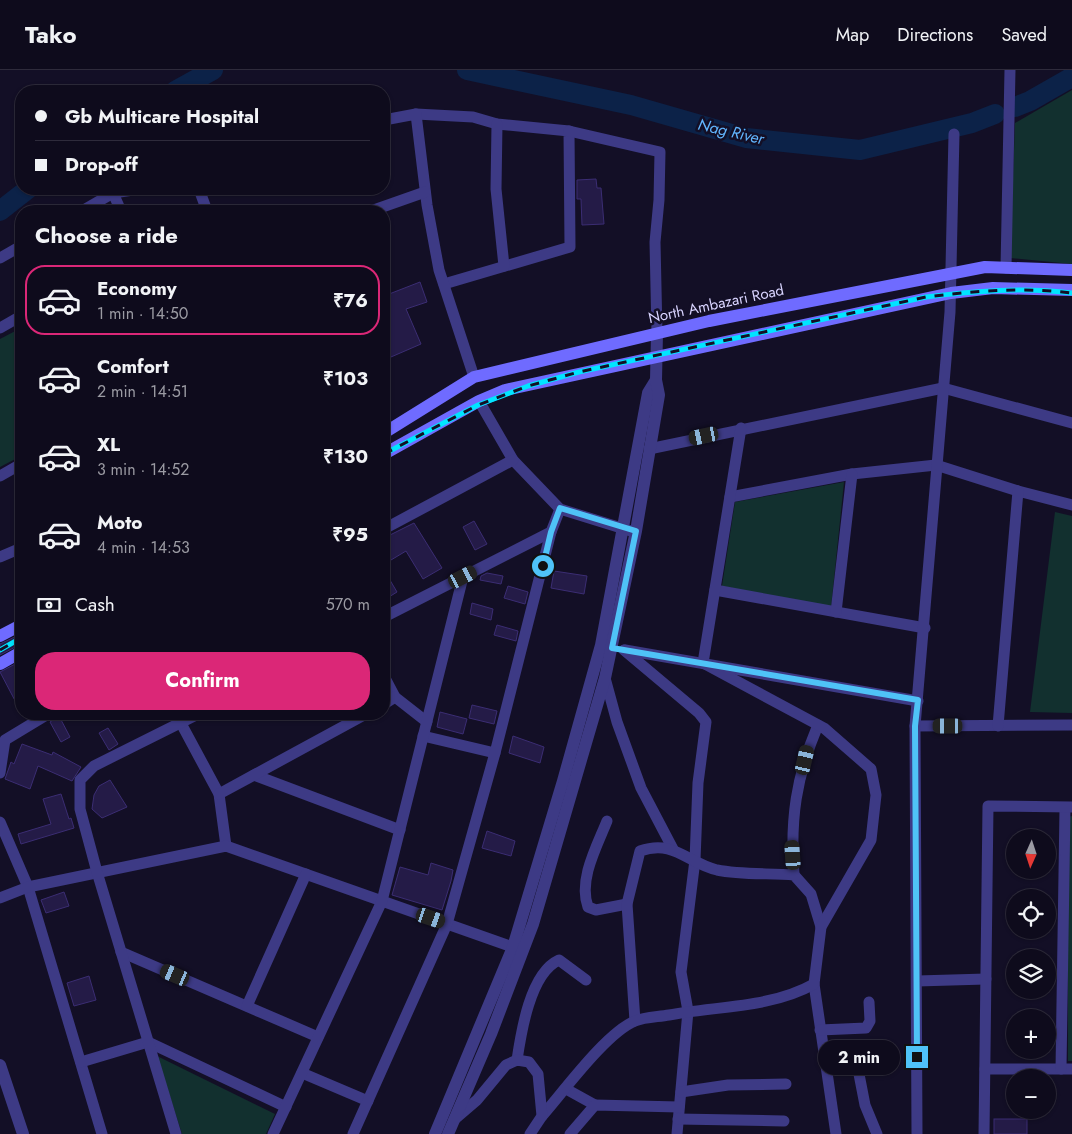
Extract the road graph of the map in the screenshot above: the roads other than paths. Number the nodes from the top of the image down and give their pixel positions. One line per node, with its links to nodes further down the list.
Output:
1 (1010, 70): 14 (street)
2 (416, 114): 3 (street); 4 (street); 7 (street)
3 (390, 119)
4 (497, 124): 5 (street); 13 (street)
5 (569, 131): 13 (street); 22 (street)
6 (954, 134): 16 (street)
7 (425, 192): 10 (street); 17 (street)
8 (110, 195): 9 (street)
9 (93, 205)
10 (388, 205)
11 (15, 249): 12 (street)
12 (0, 258)
13 (504, 266): 17 (street)
14 (1006, 268): 15 (main road, North Ambazari Road); 16 (main road, North Ambazari Road)
15 (1072, 270)
16 (952, 274): 19 (street); 22 (main road, North Ambazari Road)
17 (444, 284): 24 (street)
18 (1072, 290): 19 (main road)
19 (951, 292): 23 (main road); 26 (street)
20 (15, 319): 21 (street)
21 (0, 328)
22 (657, 333): 23 (street); 24 (main road, North Ambazari Road)
23 (656, 359): 25 (street); 27 (main road)
24 (474, 377): 30 (main road, North Ambazari Road)
25 (656, 380): 31 (street); 43 (street)
26 (943, 388): 28 (street); 29 (street); 34 (street)
27 (479, 401): 32 (main road); 33 (street)
28 (1072, 423)
29 (741, 428): 31 (street); 39 (street)
30 (390, 429)
31 (650, 449): 43 (street)
32 (390, 451)
33 (512, 460): 41 (street); 42 (street)
34 (936, 465): 36 (street); 38 (street); 52 (street)
35 (15, 467): 37 (street)
36 (852, 474): 39 (street); 49 (street)
37 (0, 476)
38 (1018, 491): 40 (street); 71 (street)
39 (730, 497): 48 (street)
40 (1072, 504)
41 (560, 508): 43 (street); 44 (street)
42 (390, 526)
43 (630, 530): 54 (street)
44 (551, 532): 47 (street); 73 (street)
45 (15, 551): 46 (street)
46 (0, 557)
47 (463, 577): 50 (street); 67 (street)
48 (715, 590): 49 (street); 56 (street)
49 (836, 612): 52 (street)
50 (390, 614)
51 (15, 628): 53 (main road)
52 (925, 628): 61 (street)
53 (0, 636)
54 (613, 647): 56 (street); 58 (street); 83 (street); 93 (street)
55 (15, 655): 57 (main road)
56 (703, 663): 61 (street); 68 (street)
57 (0, 664)
58 (605, 678): 82 (street); 93 (street)
59 (390, 688): 60 (street)
60 (395, 698): 62 (street); 67 (street)
61 (918, 700): 70 (street)
62 (390, 701)
63 (38, 720): 74 (street)
64 (174, 720): 84 (street)
65 (179, 720): 76 (street)
66 (355, 720): 75 (street)
67 (427, 722): 72 (street)
68 (818, 725): 86 (street); 92 (street)
69 (1072, 725): 71 (street)
70 (915, 726): 71 (street); 97 (street)
71 (998, 726)
72 (423, 736): 73 (street); 80 (street)
73 (495, 753): 91 (street)
74 (0, 773)
75 (254, 775): 76 (street); 80 (street)
76 (219, 794): 81 (street)
77 (1068, 807): 95 (street); 111 (street)
78 (607, 821): 90 (street)
79 (0, 822): 87 (street)
80 (400, 830): 89 (street)
81 (226, 846): 84 (street); 85 (street)
82 (673, 849): 83 (street); 90 (street)
83 (695, 860): 86 (street); 101 (street)
84 (97, 872): 87 (street); 94 (street)
85 (306, 874): 89 (street); 100 (street)
86 (794, 875): 92 (street)
87 (28, 887): 88 (street); 107 (street)
88 (0, 898)
89 (382, 901): 91 (street); 104 (street)
90 (627, 904): 102 (street)
91 (447, 924): 93 (street); 116 (street)
92 (821, 927): 98 (street)
93 (518, 949): 121 (street); 129 (street)
94 (121, 952): 100 (street); 105 (street)
95 (986, 979): 97 (street); 110 (street)
96 (586, 980): 106 (street)
97 (917, 980): 136 (street)
98 (814, 984): 101 (street); 103 (street)
99 (869, 1002): 103 (street)
100 (247, 1006): 104 (street)
101 (688, 1012): 102 (street); 115 (street)
102 (635, 1021): 114 (street)
103 (820, 1030): 134 (street)
104 (318, 1037): 112 (street)
105 (148, 1042): 107 (street); 118 (street); 126 (street)
106 (517, 1060): 120 (street); 121 (street)
107 (81, 1062): 125 (street)
108 (0, 1065): 124 (street)
109 (858, 1069): 135 (street)
110 (985, 1069): 111 (street); 137 (street)
111 (1066, 1069)
112 (302, 1073): 116 (street); 118 (street)
113 (786, 1084): 115 (street)
114 (566, 1089): 117 (street); 120 (street)
115 (681, 1092): 119 (street)
116 (368, 1101): 128 (street)
117 (595, 1106): 119 (street); 132 (street)
118 (286, 1107): 127 (street)
119 (679, 1107): 122 (street)
120 (542, 1116): 131 (street)
121 (456, 1118): 130 (street)
122 (678, 1119): 123 (street); 133 (street)
123 (784, 1121)
124 (23, 1134)
125 (102, 1134)
126 (176, 1134)
127 (273, 1134)
128 (353, 1134)
129 (435, 1134)
130 (448, 1134)
131 (530, 1134)
132 (570, 1134)
133 (677, 1134)
134 (836, 1134)
135 (876, 1134)
136 (917, 1134)
137 (984, 1134)

